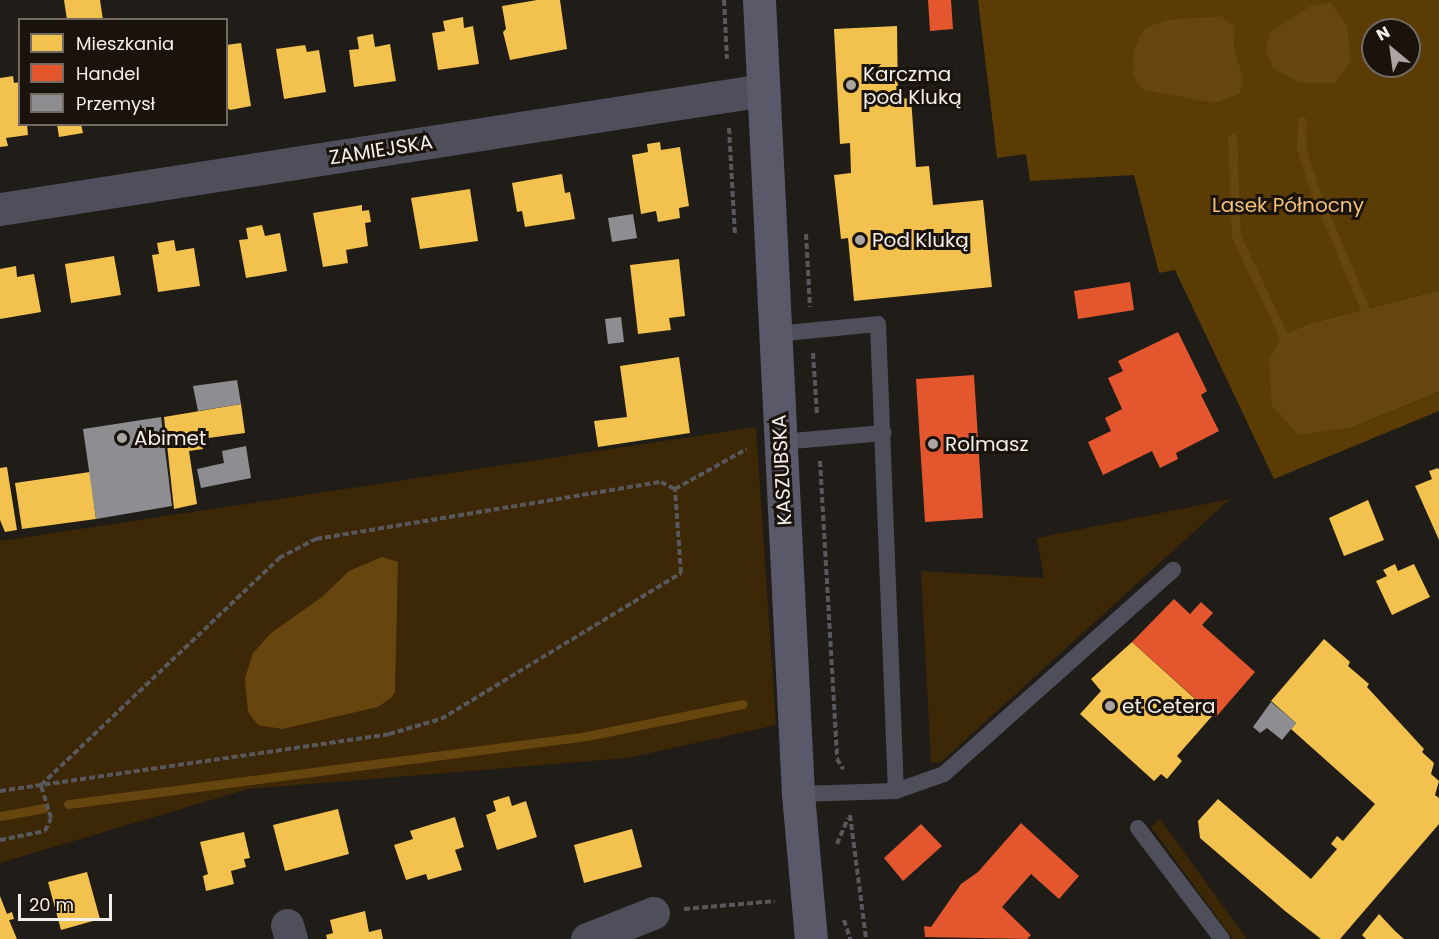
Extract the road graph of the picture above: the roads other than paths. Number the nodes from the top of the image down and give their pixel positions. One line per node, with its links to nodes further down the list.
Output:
1 (759, 0): 2 (main road, KASZUBSKA)
2 (763, 90): 3 (street, ZAMIEJSKA); 4 (main road, KASZUBSKA)
3 (0, 209)
4 (775, 334): 5 (lane); 6 (main road, KASZUBSKA)
5 (884, 434): 6 (lane); 8 (lane)
6 (781, 442): 9 (main road, KASZUBSKA)
7 (1173, 570): 8 (lane)
8 (896, 791): 9 (lane)
9 (798, 794): 13 (main road, KASZUBSKA)
10 (1138, 828): 14 (lane)
11 (653, 913): 12 (street)
12 (587, 939)
13 (811, 939)
14 (1221, 939)

